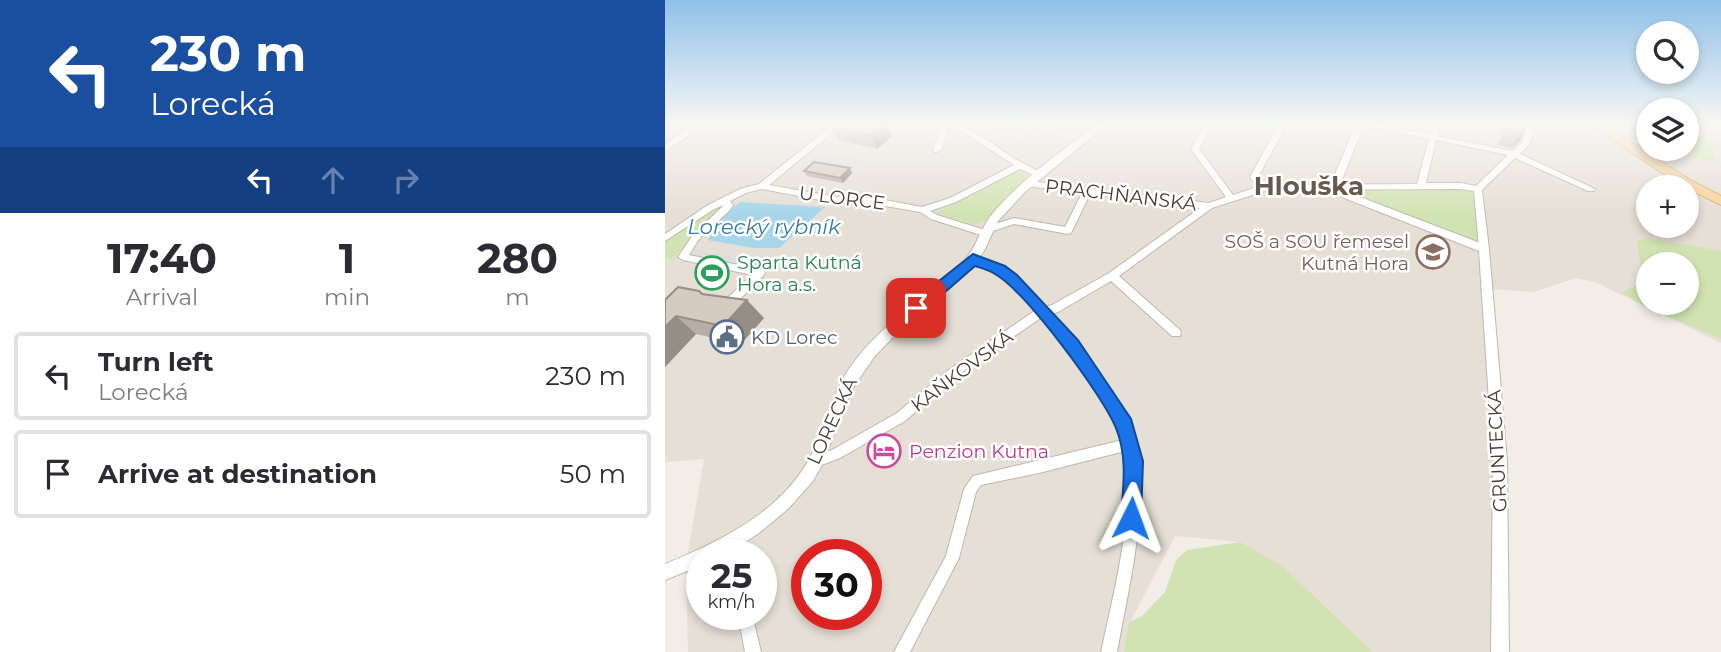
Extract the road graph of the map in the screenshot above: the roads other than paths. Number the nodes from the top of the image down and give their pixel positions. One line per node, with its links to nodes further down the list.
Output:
1 (801, 154): 14 (street)
2 (1002, 154): 11 (street)
3 (1066, 154): 12 (street, LORECKÁ)
4 (1199, 154): 21 (street)
5 (1266, 154): 17 (street)
6 (1348, 154): 15 (street)
7 (1429, 154): 16 (street)
8 (1514, 154): 18 (street)
9 (1515, 154): 19 (street)
10 (1642, 154): 23 (main road)
11 (1019, 166): 12 (street); 25 (street, U LORCE)
12 (1040, 175): 13 (street, LORECKÁ)
13 (1030, 184): 20 (street, PRACHŇANSKÁ); 26 (street, LORECKÁ)
14 (762, 186): 22 (street); 25 (street, U LORCE)
15 (1335, 186): 16 (street, PRACHŇANSKÁ); 17 (street, PRACHŇANSKÁ); 28 (street)
16 (1421, 186): 18 (street, PRACHŇANSKÁ)
17 (1262, 188): 21 (street, PRACHŇANSKÁ)
18 (1478, 189): 28 (street)
19 (1591, 189)
20 (1087, 192): 24 (street, PRACHŇANSKÁ); 26 (street)
21 (1231, 198): 24 (street, PRACHŇANSKÁ)
22 (725, 200): 27 (street); 31 (street)
23 (1721, 201)
24 (1209, 206): 30 (street, KAŇKOVSKÁ)
25 (922, 210): 26 (street, U LORCE)
26 (988, 231): 29 (street, LORECKÁ)
27 (665, 238)
28 (1484, 250): 45 (street, GRUNTECKÁ)
29 (973, 259): 32 (street); 35 (street, LORECKÁ)
30 (1112, 276): 32 (street, KAŇKOVSKÁ); 33 (street)
31 (725, 307)
32 (1043, 311): 34 (street); 35 (street, KAŇKOVSKÁ)
33 (1176, 333)
34 (1131, 444): 43 (street); 44 (street)
35 (817, 461): 36 (street, LORECKÁ)
36 (746, 539)
37 (686, 563): 38 (street)
38 (665, 572)
39 (747, 630): 40 (street)
40 (748, 636): 41 (street); 42 (street)
41 (744, 652)
42 (753, 652)
43 (902, 652)
44 (1109, 652)
45 (1500, 652)

